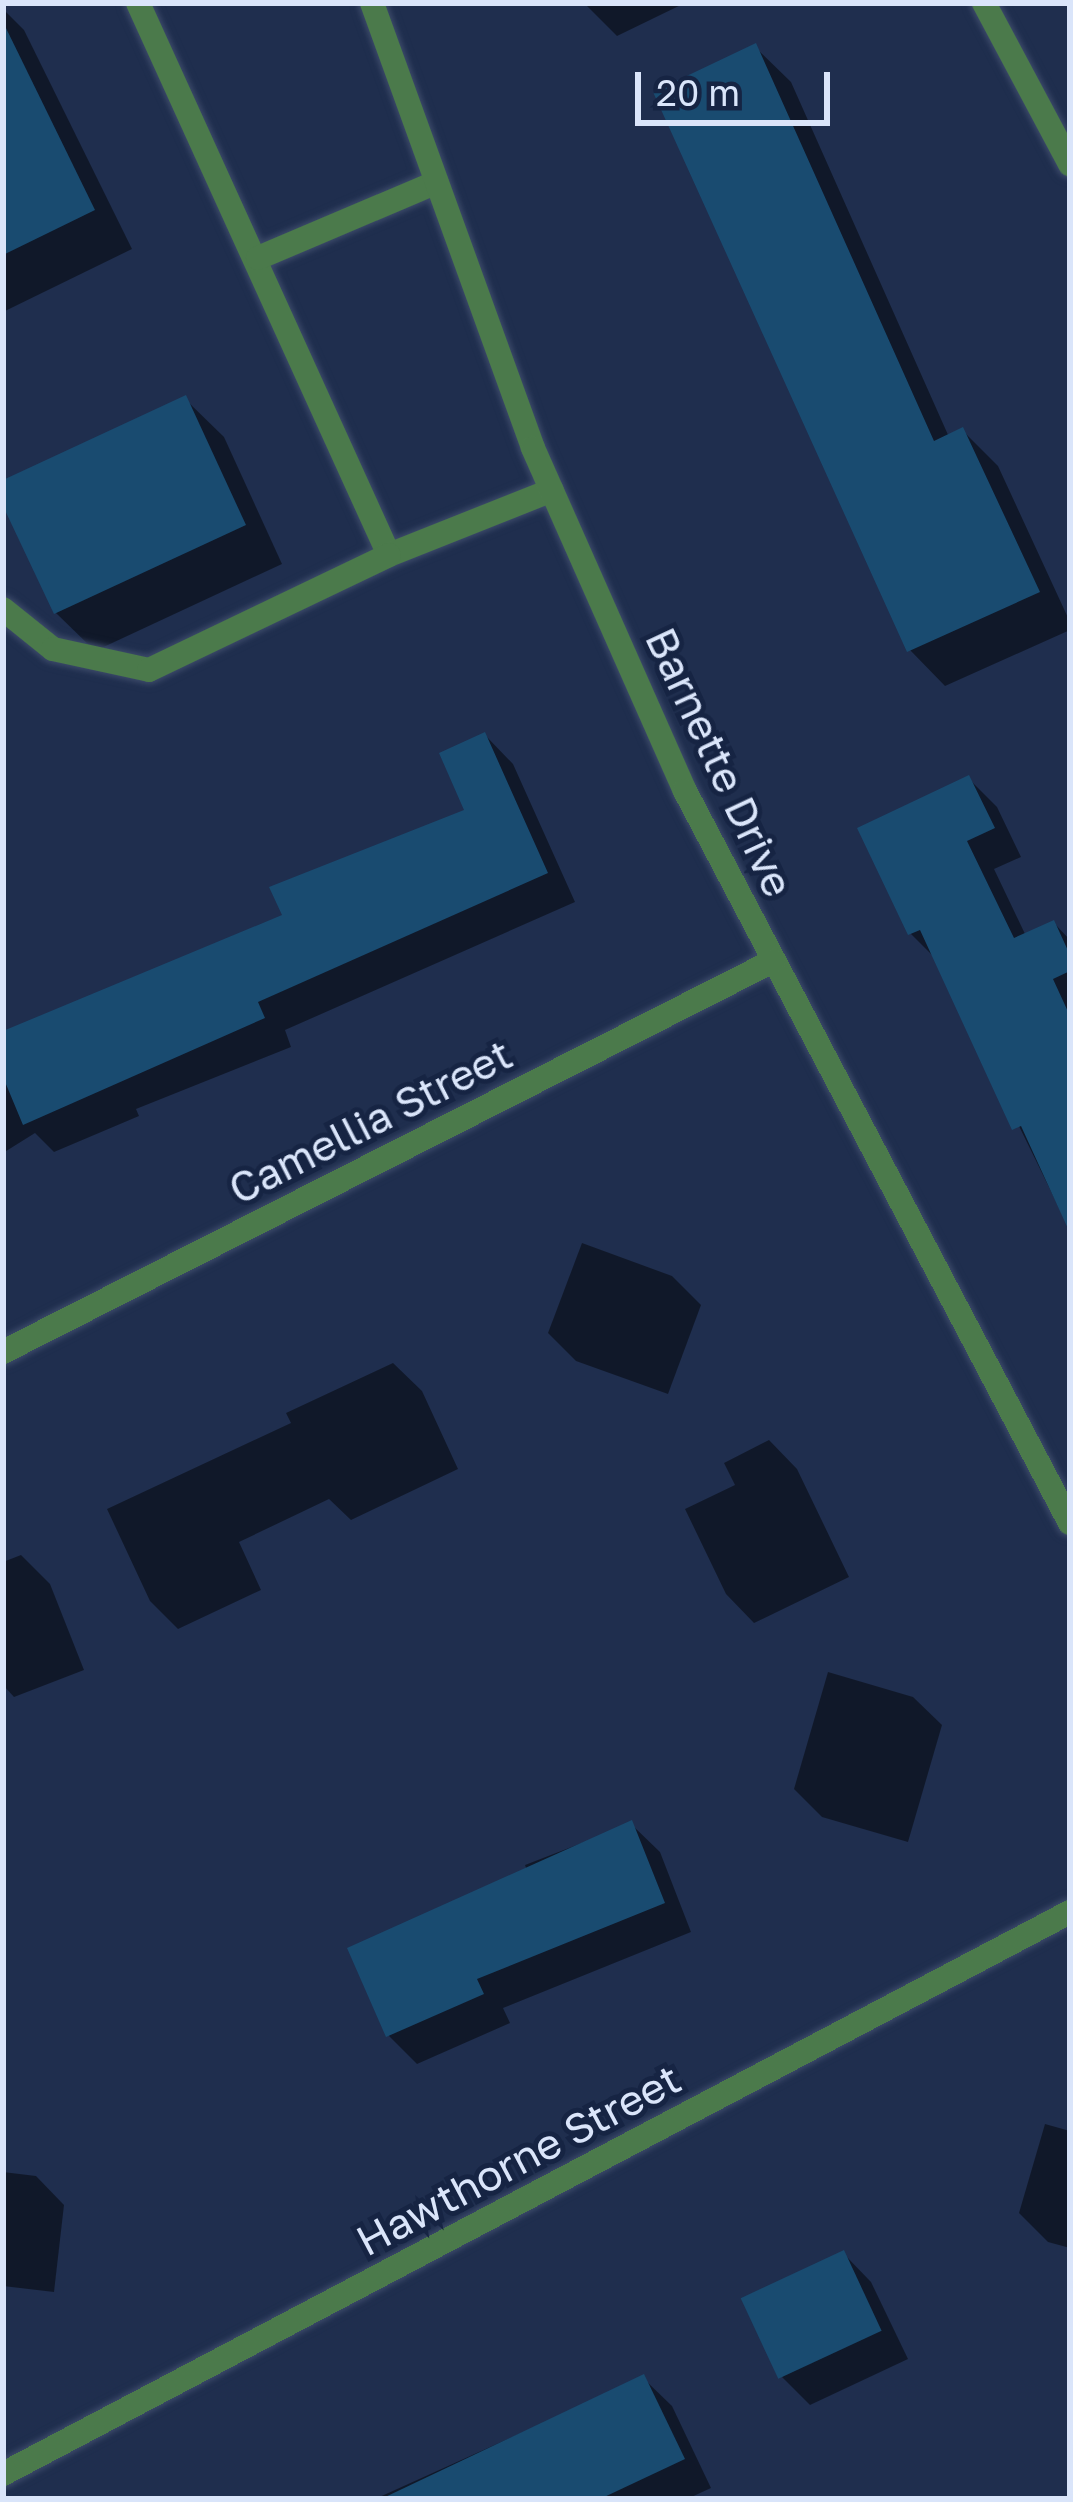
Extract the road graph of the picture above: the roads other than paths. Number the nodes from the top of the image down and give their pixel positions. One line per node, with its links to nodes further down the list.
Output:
1 (138, 3): 6 (street)
2 (372, 3): 5 (street, Barnette Drive)
3 (985, 3): 4 (street)
4 (1070, 164)
5 (437, 182): 6 (street); 7 (street, Barnette Drive)
6 (258, 258): 8 (street)
7 (553, 490): 8 (street); 10 (street, Barnette Drive)
8 (389, 555): 9 (street)
9 (3, 609)
10 (773, 961): 11 (street, Camellia Street); 12 (street, Barnette Drive)
11 (3, 1352)
12 (1070, 1523)
13 (1070, 1912): 14 (street, Hawthorne Street)
14 (3, 2474)

